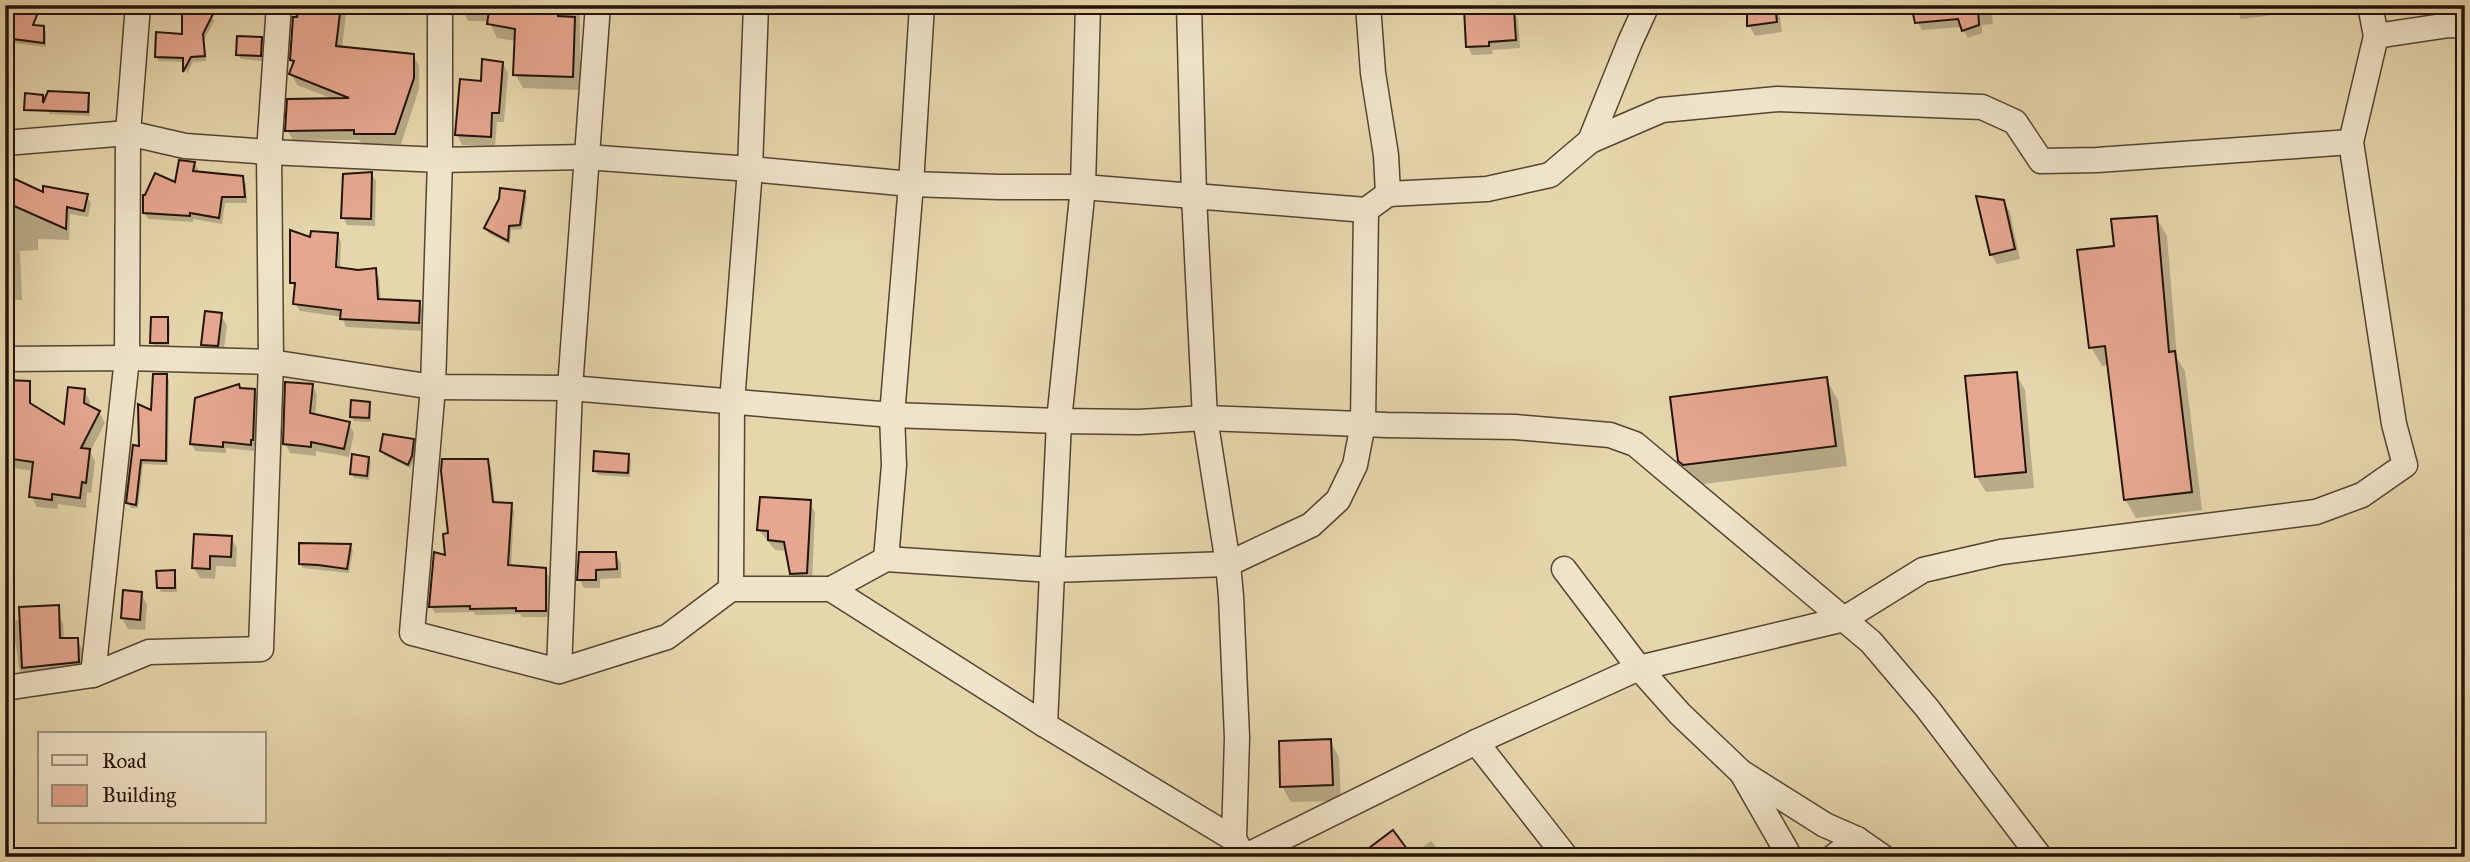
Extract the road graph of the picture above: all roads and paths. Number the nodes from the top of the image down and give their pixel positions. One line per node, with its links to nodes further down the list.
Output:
1 (138, 5): 14 (street)
2 (279, 5): 18 (street)
3 (440, 5): 20 (street)
4 (598, 5): 19 (street)
5 (756, 5): 21 (street)
6 (922, 5): 22 (street)
7 (1088, 5): 23 (street)
8 (1189, 5): 25 (street)
9 (1368, 5): 24 (street)
10 (1647, 5): 15 (street)
11 (2370, 5): 13 (street)
12 (2465, 26): 13 (street)
13 (2376, 36): 16 (street)
14 (128, 134): 17 (street); 18 (street); 27 (street)
15 (1590, 141): 16 (street); 24 (street)
16 (2351, 142): 43 (street)
17 (5, 143)
18 (269, 152): 20 (street); 29 (street)
19 (586, 157): 20 (street); 21 (street); 31 (street)
20 (440, 160): 30 (street)
21 (750, 169): 22 (street); 32 (street)
22 (911, 184): 23 (street); 33 (street)
23 (1083, 187): 25 (street); 35 (street)
24 (1388, 194): 26 (street)
25 (1194, 196): 26 (street); 34 (street)
26 (1366, 210): 36 (street)
27 (127, 358): 28 (street); 29 (street); 46 (street)
28 (5, 359)
29 (271, 362): 30 (street); 46 (street)
30 (433, 387): 31 (street); 45 (street)
31 (570, 388): 32 (street); 45 (street)
32 (732, 402): 33 (street); 41 (street)
33 (892, 415): 35 (street); 37 (street)
34 (1205, 418): 35 (street); 36 (street); 38 (street)
35 (1059, 421): 40 (street)
36 (1363, 424): 38 (street); 43 (street)
37 (886, 559): 40 (street); 42 (street)
38 (1228, 564): 40 (street); 52 (street)
39 (1564, 569): 44 (street)
40 (1052, 570): 48 (street)
41 (731, 589): 42 (street); 45 (street)
42 (831, 589): 48 (street)
43 (1844, 619): 44 (street); 57 (street)
44 (1639, 668): 49 (street); 50 (street)
45 (559, 671)
46 (93, 675): 47 (street)
47 (5, 688)
48 (1045, 725): 52 (street)
49 (1476, 742): 52 (street); 53 (street)
50 (1741, 772): 51 (street); 54 (street)
51 (1857, 839): 55 (street); 56 (street)
52 (1241, 851)
53 (1566, 857)
54 (1790, 857)
55 (1833, 857)
56 (1883, 857)
57 (2040, 857)

